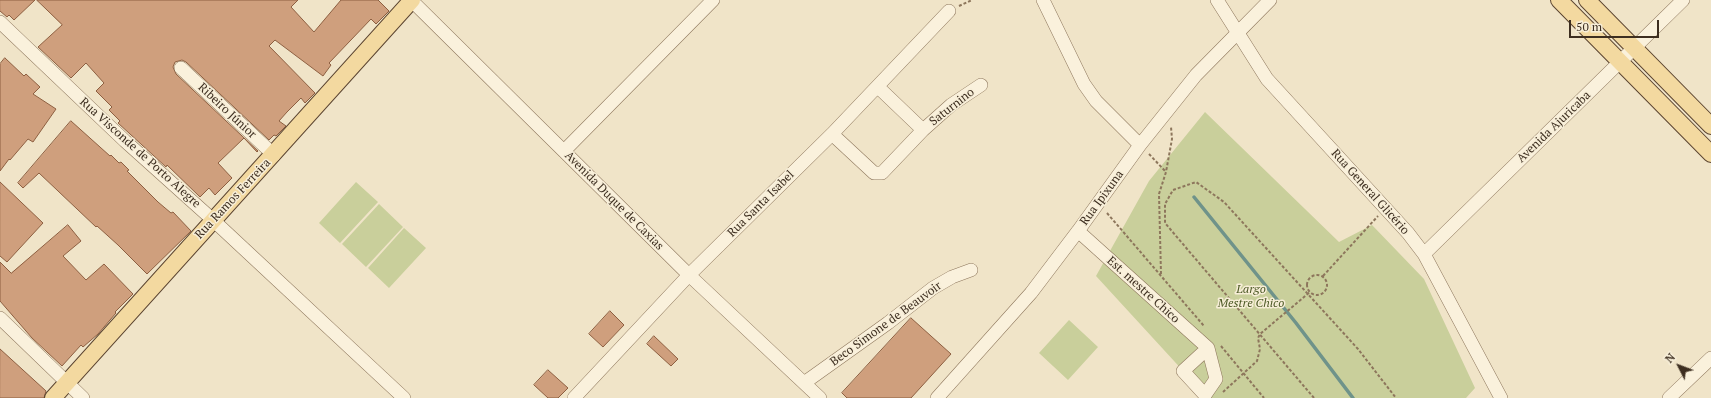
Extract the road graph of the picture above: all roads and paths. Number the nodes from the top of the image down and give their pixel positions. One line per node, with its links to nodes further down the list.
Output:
1 (412, 0): 22 (street, Avenida Duque de Caxias); 24 (main road, Rua Ramos Ferreira)
2 (713, 0): 22 (street)
3 (1043, 0): 21 (street)
4 (1217, 0): 11 (street, Rua General Glicério)
5 (1270, 0): 11 (street, Rua Ipixuna)
6 (1559, 0): 13 (main road)
7 (1587, 0): 12 (main road)
8 (1682, 0): 12 (street, Avenida Ajuricaba)
9 (949, 11): 16 (street, Rua Santa Isabel)
10 (0, 22): 28 (street, Rua Visconde de Porto Alegre)
11 (1237, 31): 17 (street, Rua Ipixuna); 27 (street, Rua General Glicério)
12 (1634, 49): 13 (street, Avenida Ajuricaba); 18 (main road)
13 (1620, 62): 23 (main road); 30 (street, Avenida Ajuricaba)
14 (181, 68): 24 (street, Ribeiro Júnior)
15 (981, 85): 19 (street, Saturnino)
16 (878, 87): 19 (street, Saturnino); 20 (street, Rua Santa Isabel)
17 (1163, 115): 21 (street, Rua Ipixuna); 25 (path)
18 (1711, 126)
19 (923, 130): 20 (street, Saturnino)
20 (832, 134): 32 (street, Rua Santa Isabel)
21 (1140, 145): 25 (path); 26 (street, Rua Ipixuna)
22 (564, 151): 32 (street, Avenida Duque de Caxias)
23 (1711, 154)
24 (274, 155): 28 (main road, Rua Ramos Ferreira)
25 (1166, 172): 33 (path)
26 (1098, 203): 29 (street, Rua Ipixuna); 33 (path)
27 (1385, 208): 30 (street, Rua General Glicério); 34 (path)
28 (213, 220): 43 (main road, Rua Ramos Ferreira); 48 (street, Rua Visconde de Porto Alegre)
29 (1078, 231): 40 (street, Est. mestre Chico); 51 (street, Rua Ipixuna)
30 (1424, 254): 55 (street, Rua General Glicério)
31 (971, 270): 44 (street, Beco Simone de Beauvoir)
32 (689, 275): 44 (street, Avenida Duque de Caxias); 49 (street, Rua Santa Isabel)
33 (1161, 276): 38 (path)
34 (1323, 276): 35 (path); 35 (path)
35 (1310, 292): 36 (path)
36 (1307, 294): 39 (path); 39 (path); 54 (path)
37 (0, 318): 43 (street)
38 (1207, 330)
39 (1261, 334): 42 (path); 53 (path)
40 (1213, 345): 42 (path)
41 (1711, 358): 56 (street)
42 (1244, 373): 45 (path); 52 (path)
43 (67, 383): 46 (main road, Rua Ramos Ferreira); 47 (street)
44 (804, 383): 50 (street, Avenida Duque de Caxias)
45 (1222, 393)
46 (53, 398)
47 (83, 398)
48 (404, 398)
49 (574, 398)
50 (820, 398)
51 (937, 398)
52 (1264, 398)
53 (1314, 398)
54 (1396, 398)
55 (1501, 398)
56 (1669, 398)

